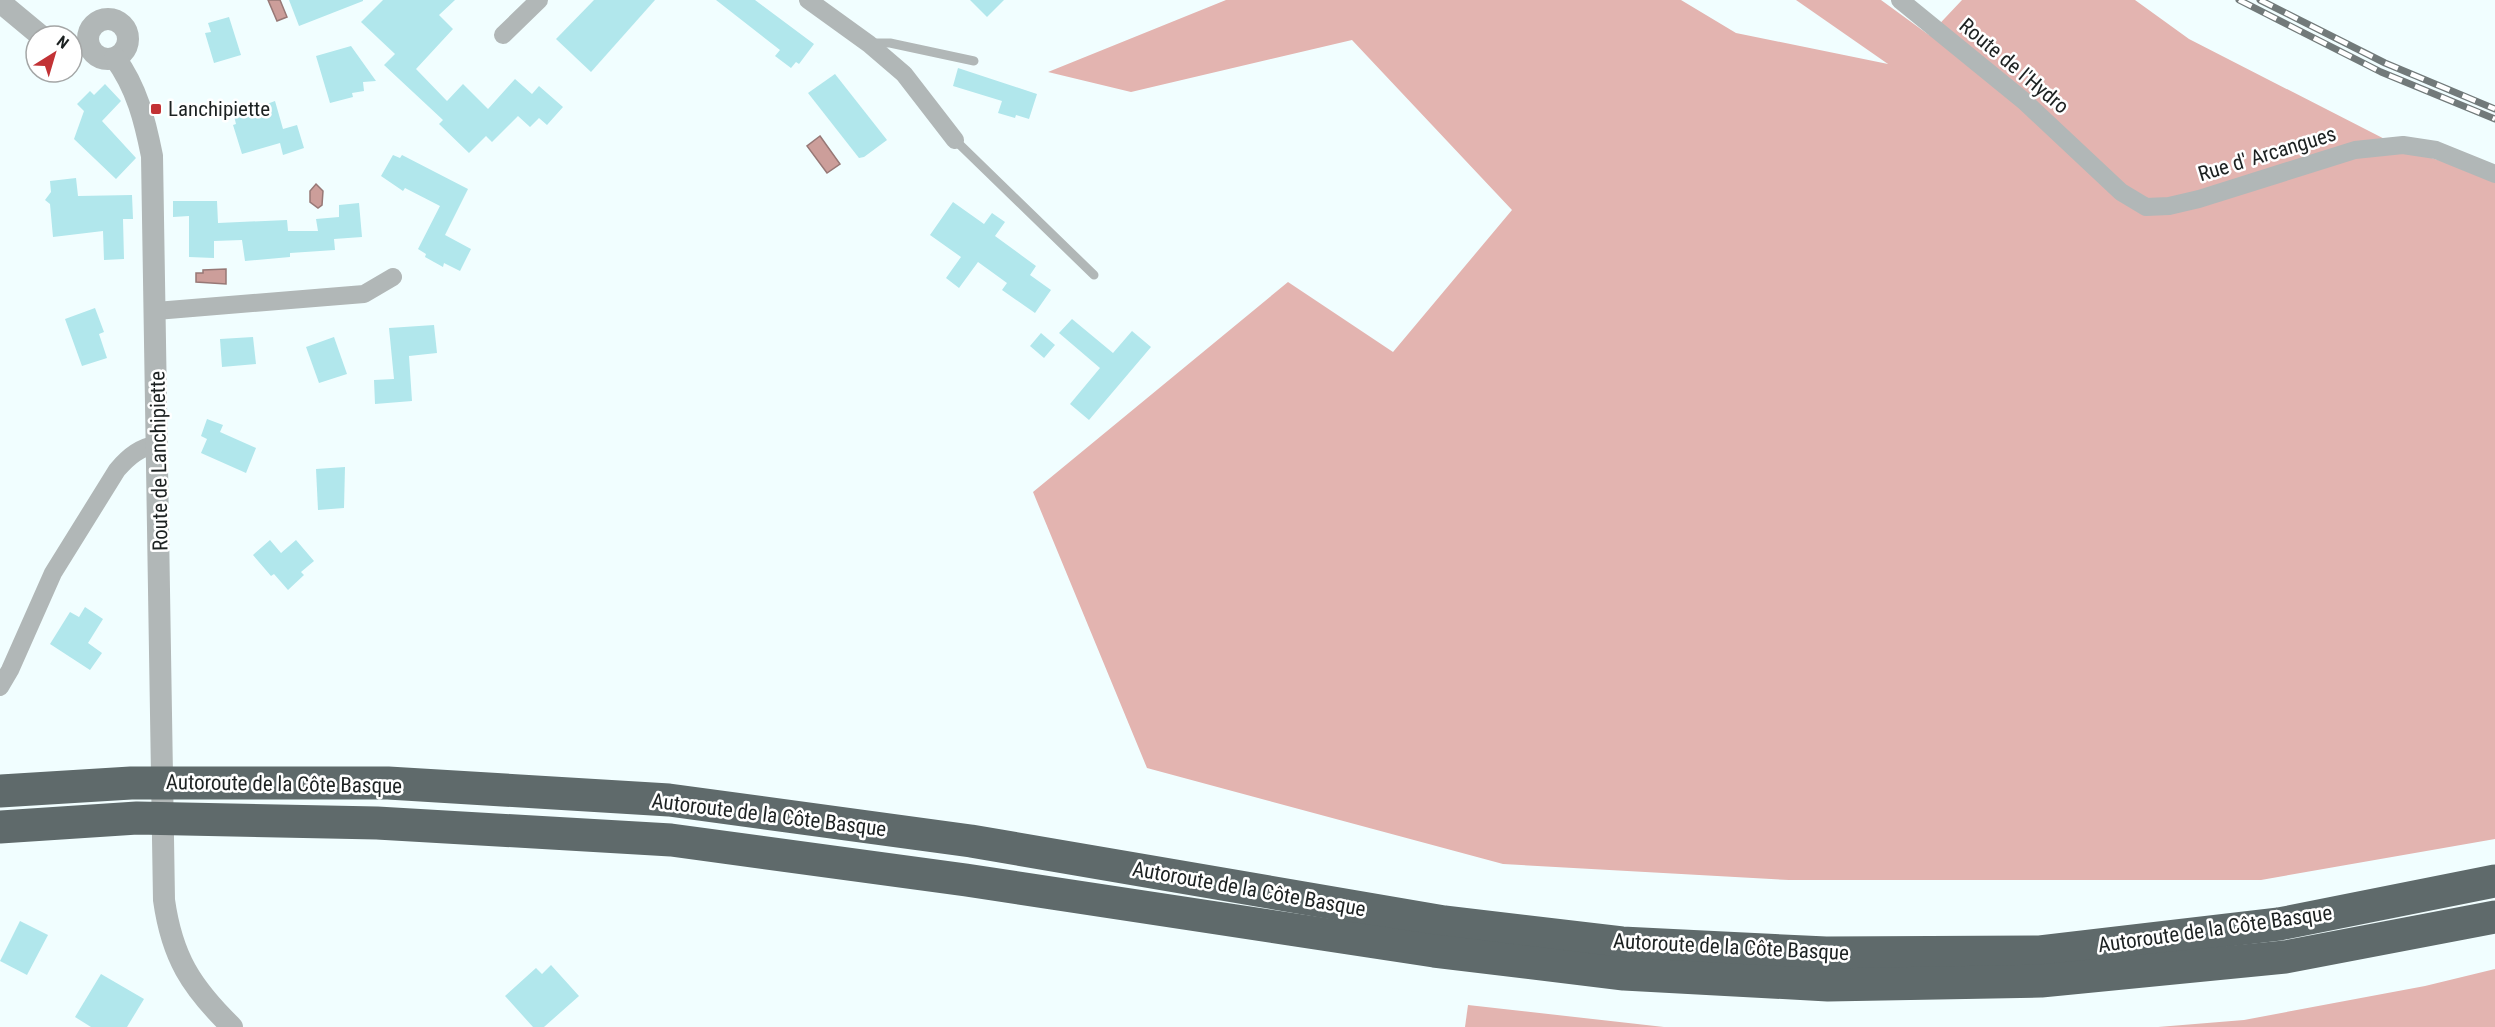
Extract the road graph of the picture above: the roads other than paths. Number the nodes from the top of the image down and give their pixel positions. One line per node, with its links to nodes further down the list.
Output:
1 (539, 0): 7 (street)
2 (808, 0): 9 (street)
3 (1900, 0): 14 (street, Route de l'Hydro)
4 (0, 2): 6 (street)
5 (115, 10): 8 (street); 11 (street)
6 (26, 24)
7 (503, 35)
8 (84, 41)
9 (869, 44): 12 (lane); 13 (street)
10 (84, 49): 11 (street)
11 (115, 58): 18 (street, Route de Lanchipiette)
12 (974, 61)
13 (955, 140): 16 (lane)
14 (2070, 144): 15 (street, Rue d' Arcangues)
15 (2495, 174)
16 (1094, 275)
17 (393, 277): 18 (street)
18 (156, 312): 19 (street, Route de Lanchipiette)
19 (159, 444): 20 (street); 25 (street, Route de Lanchipiette)
20 (0, 687)
21 (0, 791): 23 (highway, Autoroute de la Côte Basque)
22 (0, 827): 24 (highway, Autoroute de la Côte Basque)
23 (2495, 882)
24 (2495, 917)
25 (232, 1027)

